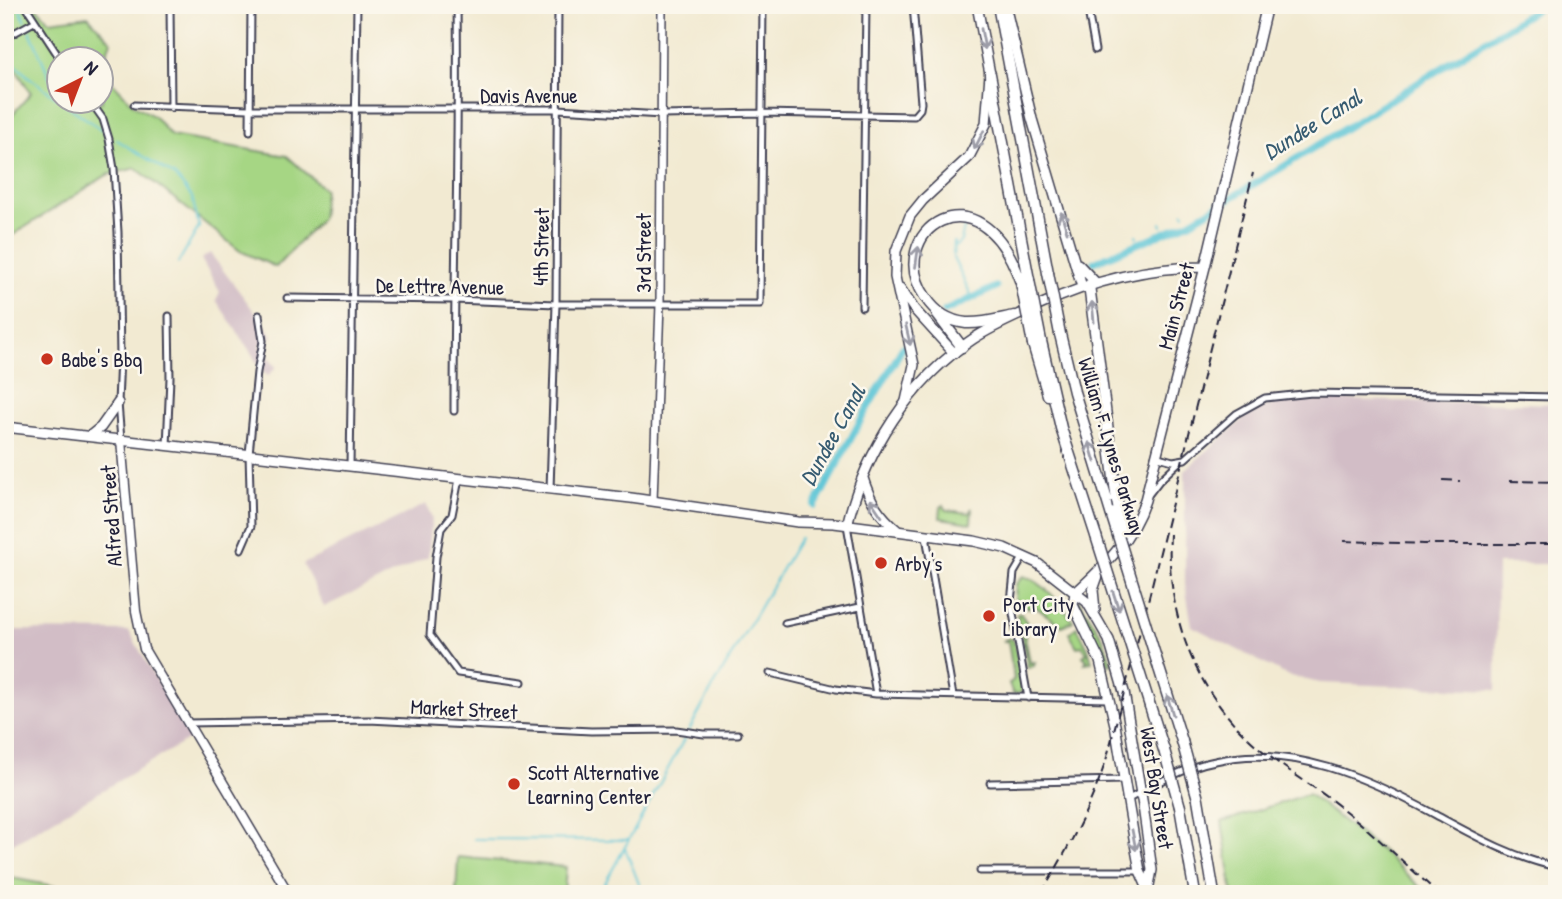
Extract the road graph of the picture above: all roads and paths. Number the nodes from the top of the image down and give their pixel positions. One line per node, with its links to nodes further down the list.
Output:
1 (25, 5): 16 (street)
2 (170, 5): 22 (street)
3 (251, 5): 24 (street)
4 (357, 5): 23 (street)
5 (457, 5): 26 (street)
6 (558, 5): 25 (street, 4th Street)
7 (662, 5): 29 (street, 3rd Street)
8 (764, 5): 27 (street)
9 (866, 5): 28 (street)
10 (913, 5): 28 (street, Davis Avenue)
11 (976, 5): 20 (main road, one-way to 20)
12 (998, 5): 70 (highway, William F. Lynes Parkway, one-way to 12, bridge)
13 (1005, 5): 32 (main road, one-way to 13)
14 (1087, 5): 19 (street)
15 (1267, 5): 33 (main road, Main Street)
16 (34, 22): 17 (street); 18 (street)
17 (5, 38)
18 (51, 46)
19 (1095, 50)
20 (990, 74): 34 (main road, one-way to 34); 35 (highway, William F. Lynes Parkway)
21 (134, 105): 22 (street, Davis Avenue)
22 (171, 108): 24 (street, Davis Avenue)
23 (354, 108): 24 (street, Davis Avenue); 26 (street, Davis Avenue); 38 (street)
24 (249, 109): 31 (street)
25 (558, 109): 26 (street, Davis Avenue); 29 (street, Davis Avenue); 41 (street, 4th Street)
26 (458, 110): 39 (street)
27 (762, 113): 28 (street, Davis Avenue); 29 (street, Davis Avenue); 42 (street, De Lettre Avenue)
28 (865, 114): 43 (street)
29 (662, 115): 42 (street, 3rd Street)
30 (101, 116): 50 (street, Alfred Street)
31 (250, 131)
32 (1075, 260): 36 (main road); 36 (main road)
33 (1205, 267): 36 (main road); 57 (main road, Main Street)
34 (895, 276): 47 (main road); 49 (main road, one-way to 49)
35 (1025, 281): 40 (highway, one-way to 35); 93 (highway, William F. Lynes Parkway, one-way to 93, bridge)
36 (1089, 285): 46 (main road); 70 (highway, one-way to 36, bridge)
37 (287, 298): 38 (street, De Lettre Avenue)
38 (351, 300): 39 (street, De Lettre Avenue); 59 (street)
39 (454, 300): 41 (street, De Lettre Avenue); 51 (street)
40 (929, 302): 46 (highway); 47 (highway)
41 (556, 304): 42 (street, De Lettre Avenue); 62 (street, 4th Street)
42 (660, 304): 64 (street, 3rd Street)
43 (862, 307)
44 (259, 315): 56 (street)
45 (169, 316): 55 (street)
46 (1014, 316): 47 (main road)
47 (958, 350): 49 (main road)
48 (1557, 397): 58 (street)
49 (906, 401): 60 (main road)
50 (118, 403): 53 (main road); 54 (street, Alfred Street)
51 (454, 411)
52 (5, 427): 53 (main road)
53 (90, 436): 54 (main road)
54 (121, 440): 55 (main road); 82 (main road, Alfred Street)
55 (167, 446): 56 (main road)
56 (249, 454): 59 (main road); 68 (street)
57 (1155, 456): 58 (street); 63 (main road, Main Street)
58 (1181, 460): 63 (street)
59 (350, 466): 61 (main road)
60 (863, 478): 65 (main road); 66 (main road, one-way to 60)
61 (461, 479): 62 (main road); 77 (street)
62 (550, 489): 64 (main road)
63 (1145, 500): 71 (main road, Main Street)
64 (653, 501): 65 (main road)
65 (847, 525): 66 (main road); 73 (street)
66 (899, 532): 67 (main road)
67 (926, 536): 69 (main road); 79 (street)
68 (241, 549)
69 (1024, 556): 72 (main road); 80 (street)
70 (1129, 566): 94 (highway, William F. Lynes Parkway, one-way to 70, bridge)
71 (1101, 568): 72 (main road, Main Street); 74 (main road)
72 (1075, 593): 74 (main road); 81 (main road)
73 (860, 607): 75 (street); 78 (street)
74 (1097, 615): 86 (main road, West Bay Street)
75 (785, 623)
76 (770, 673): 78 (street)
77 (522, 682)
78 (876, 694): 79 (street)
79 (953, 696): 80 (street)
80 (1028, 698): 81 (street)
81 (1109, 699): 84 (main road, West Bay Street)
82 (187, 723): 83 (street, Market Street); 92 (main road, Alfred Street)
83 (738, 734)
84 (1123, 780): 85 (street); 87 (main road, West Bay Street)
85 (990, 783)
86 (1140, 792): 87 (street); 88 (street); 91 (main road, West Bay Street)
87 (1127, 800): 90 (main road, West Bay Street, one-way to 90)
88 (1557, 867)
89 (980, 871): 90 (street)
90 (1140, 871): 91 (main road, West Bay Street)
91 (1149, 892)
92 (289, 894)
93 (1195, 894)
94 (1214, 894)

